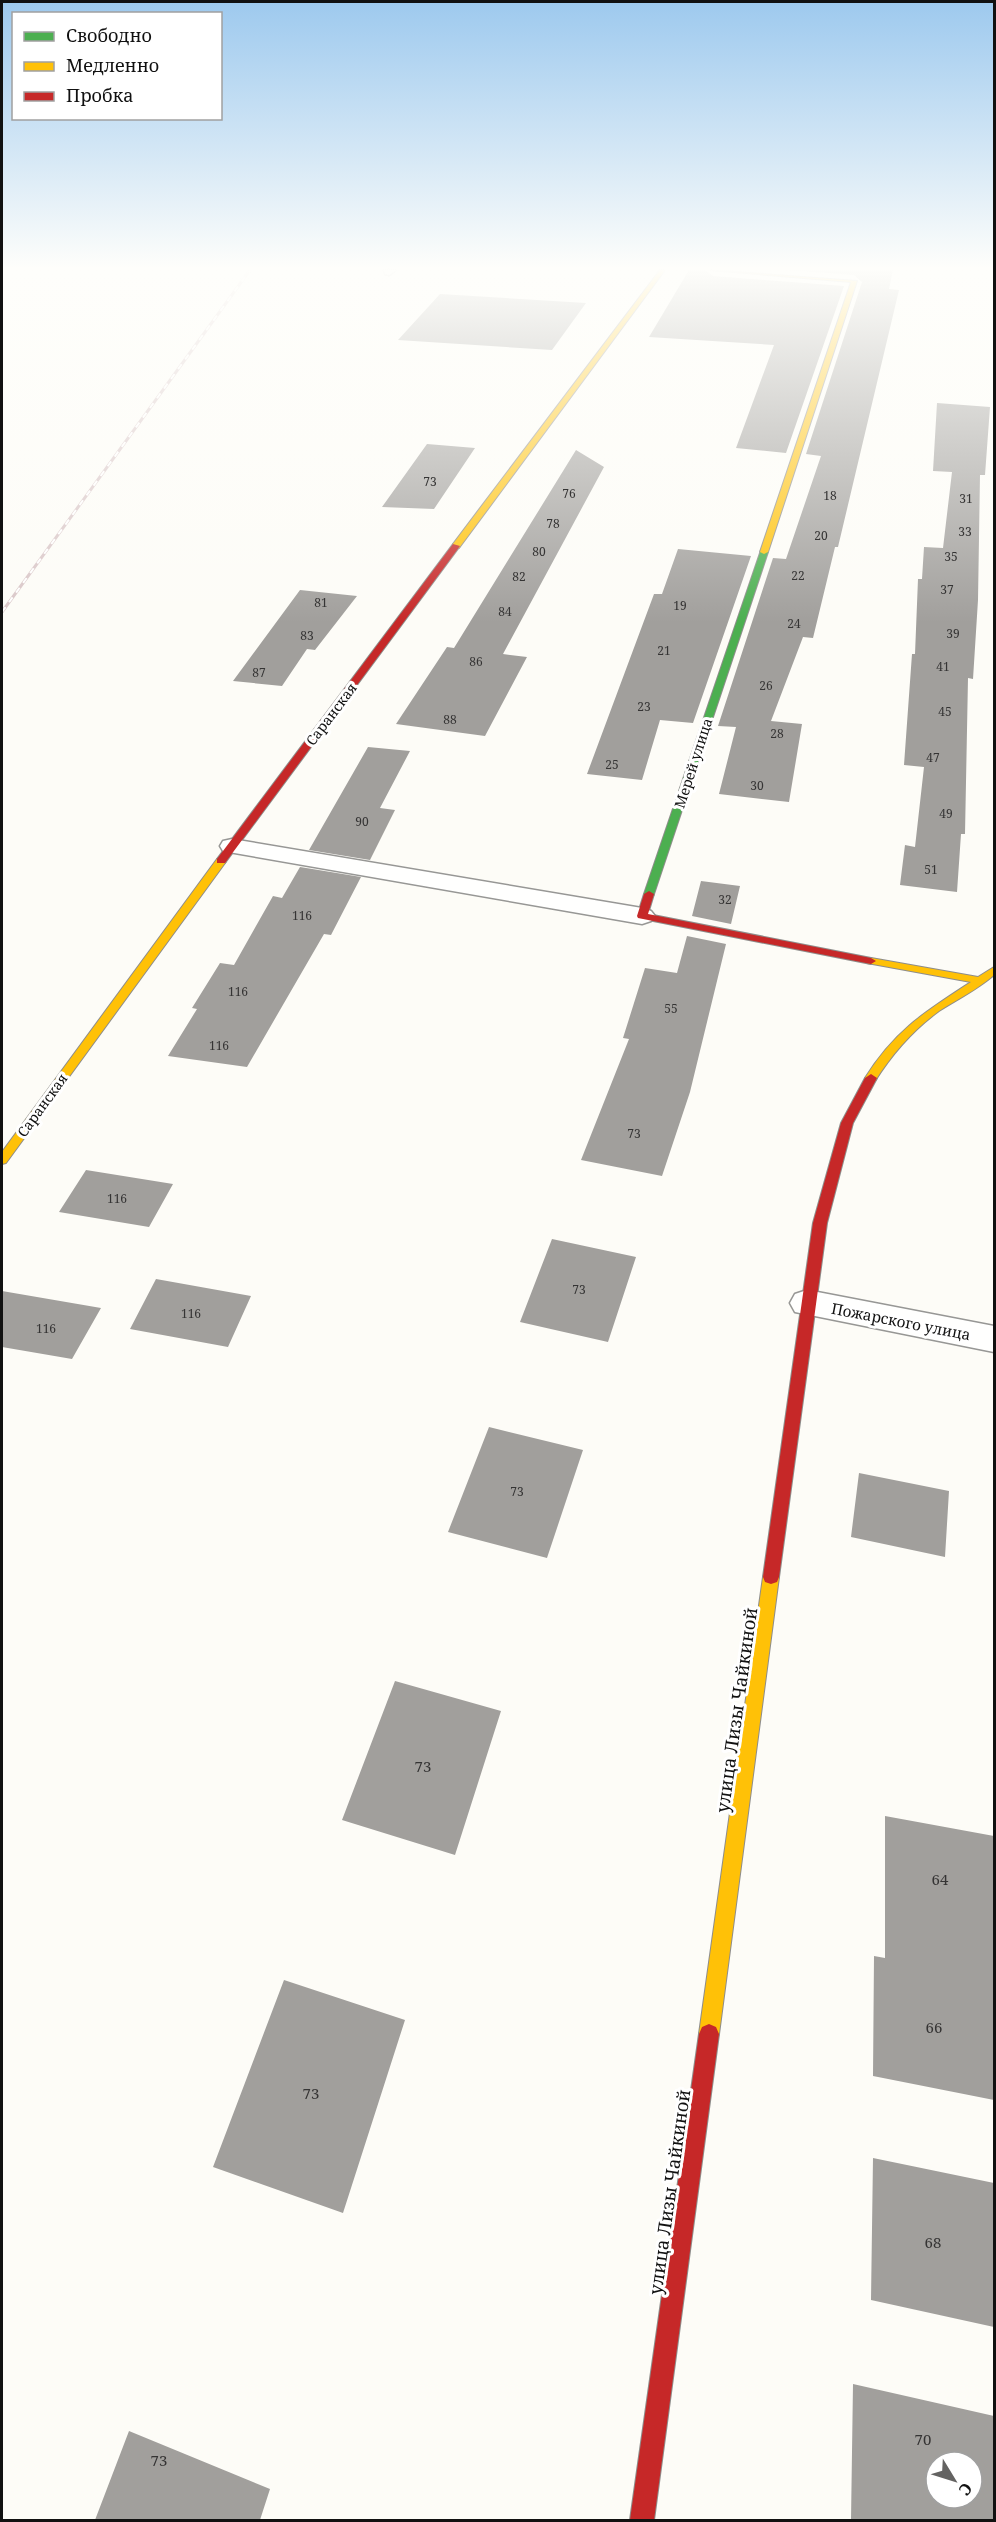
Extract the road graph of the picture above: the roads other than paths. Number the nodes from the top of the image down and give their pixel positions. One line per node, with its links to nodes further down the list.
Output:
1 (574, 388): 3 (street, Саранская)
2 (818, 388): 4 (street, Мерей улица)
3 (232, 846): 4 (street); 7 (street, Саранская)
4 (642, 916): 6 (street)
5 (994, 970): 6 (street, улица Лизы Чайкиной)
6 (982, 981): 8 (street, улица Лизы Чайкиной)
7 (2, 1160)
8 (807, 1303): 9 (street, Пожарского улица); 10 (street, улица Лизы Чайкиной)
9 (994, 1339)
10 (642, 2520)

